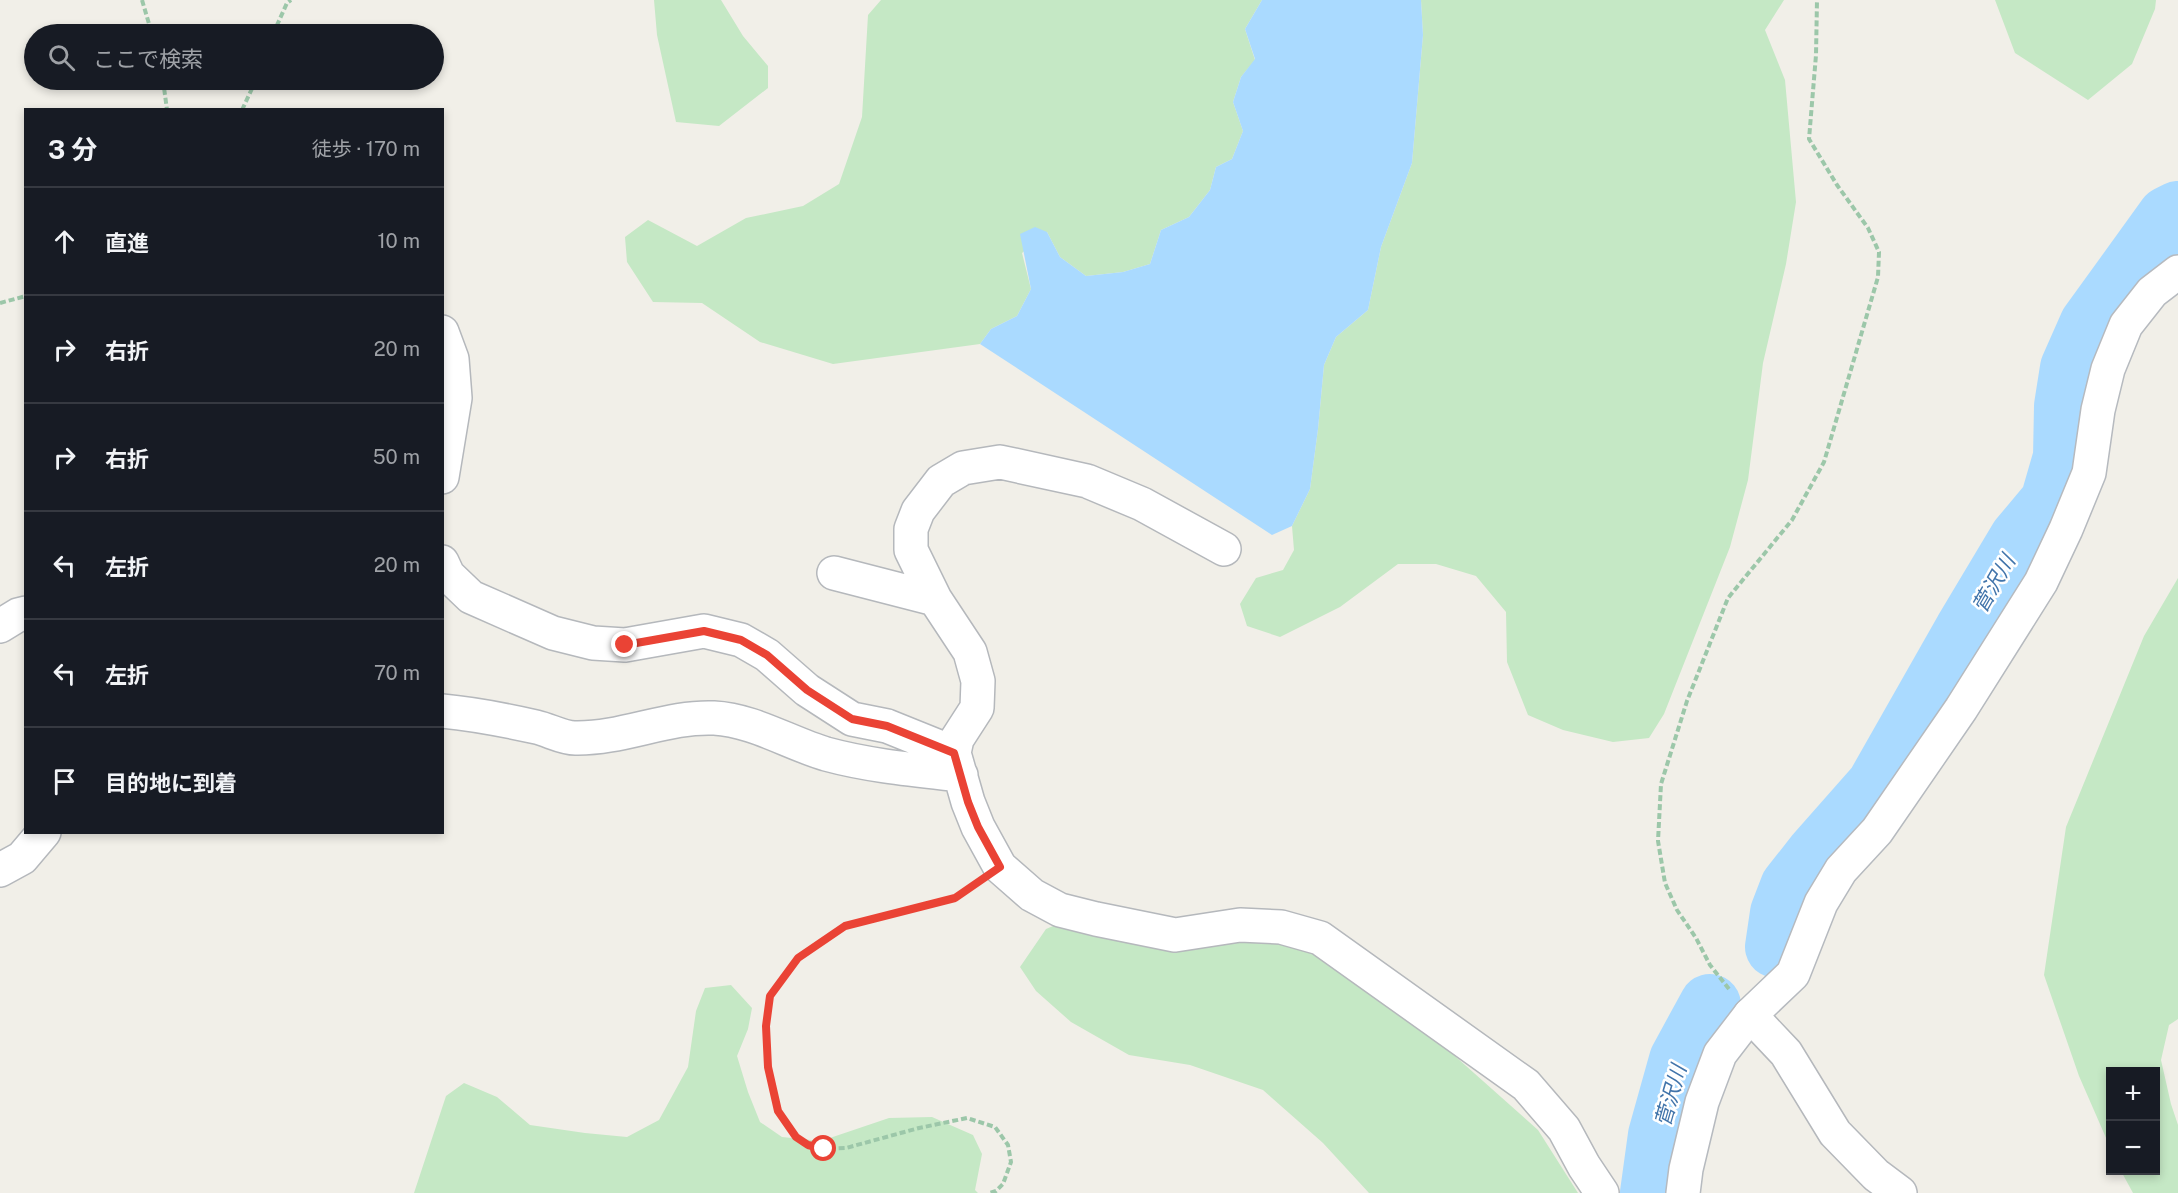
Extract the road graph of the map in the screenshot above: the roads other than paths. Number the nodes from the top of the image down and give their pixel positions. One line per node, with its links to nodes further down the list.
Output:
1 (2178, 272): 14 (street)
2 (444, 337): 3 (street)
3 (444, 465)
4 (1224, 549): 7 (street)
5 (444, 566): 11 (street)
6 (834, 573): 7 (street)
7 (935, 599): 11 (street)
8 (24, 614): 9 (street)
9 (0, 626)
10 (444, 711): 11 (street)
11 (957, 764): 15 (street)
12 (42, 834): 13 (street)
13 (0, 870)
14 (1750, 1015): 16 (street); 17 (street)
15 (1602, 1193)
16 (1683, 1193)
17 (1900, 1193)

